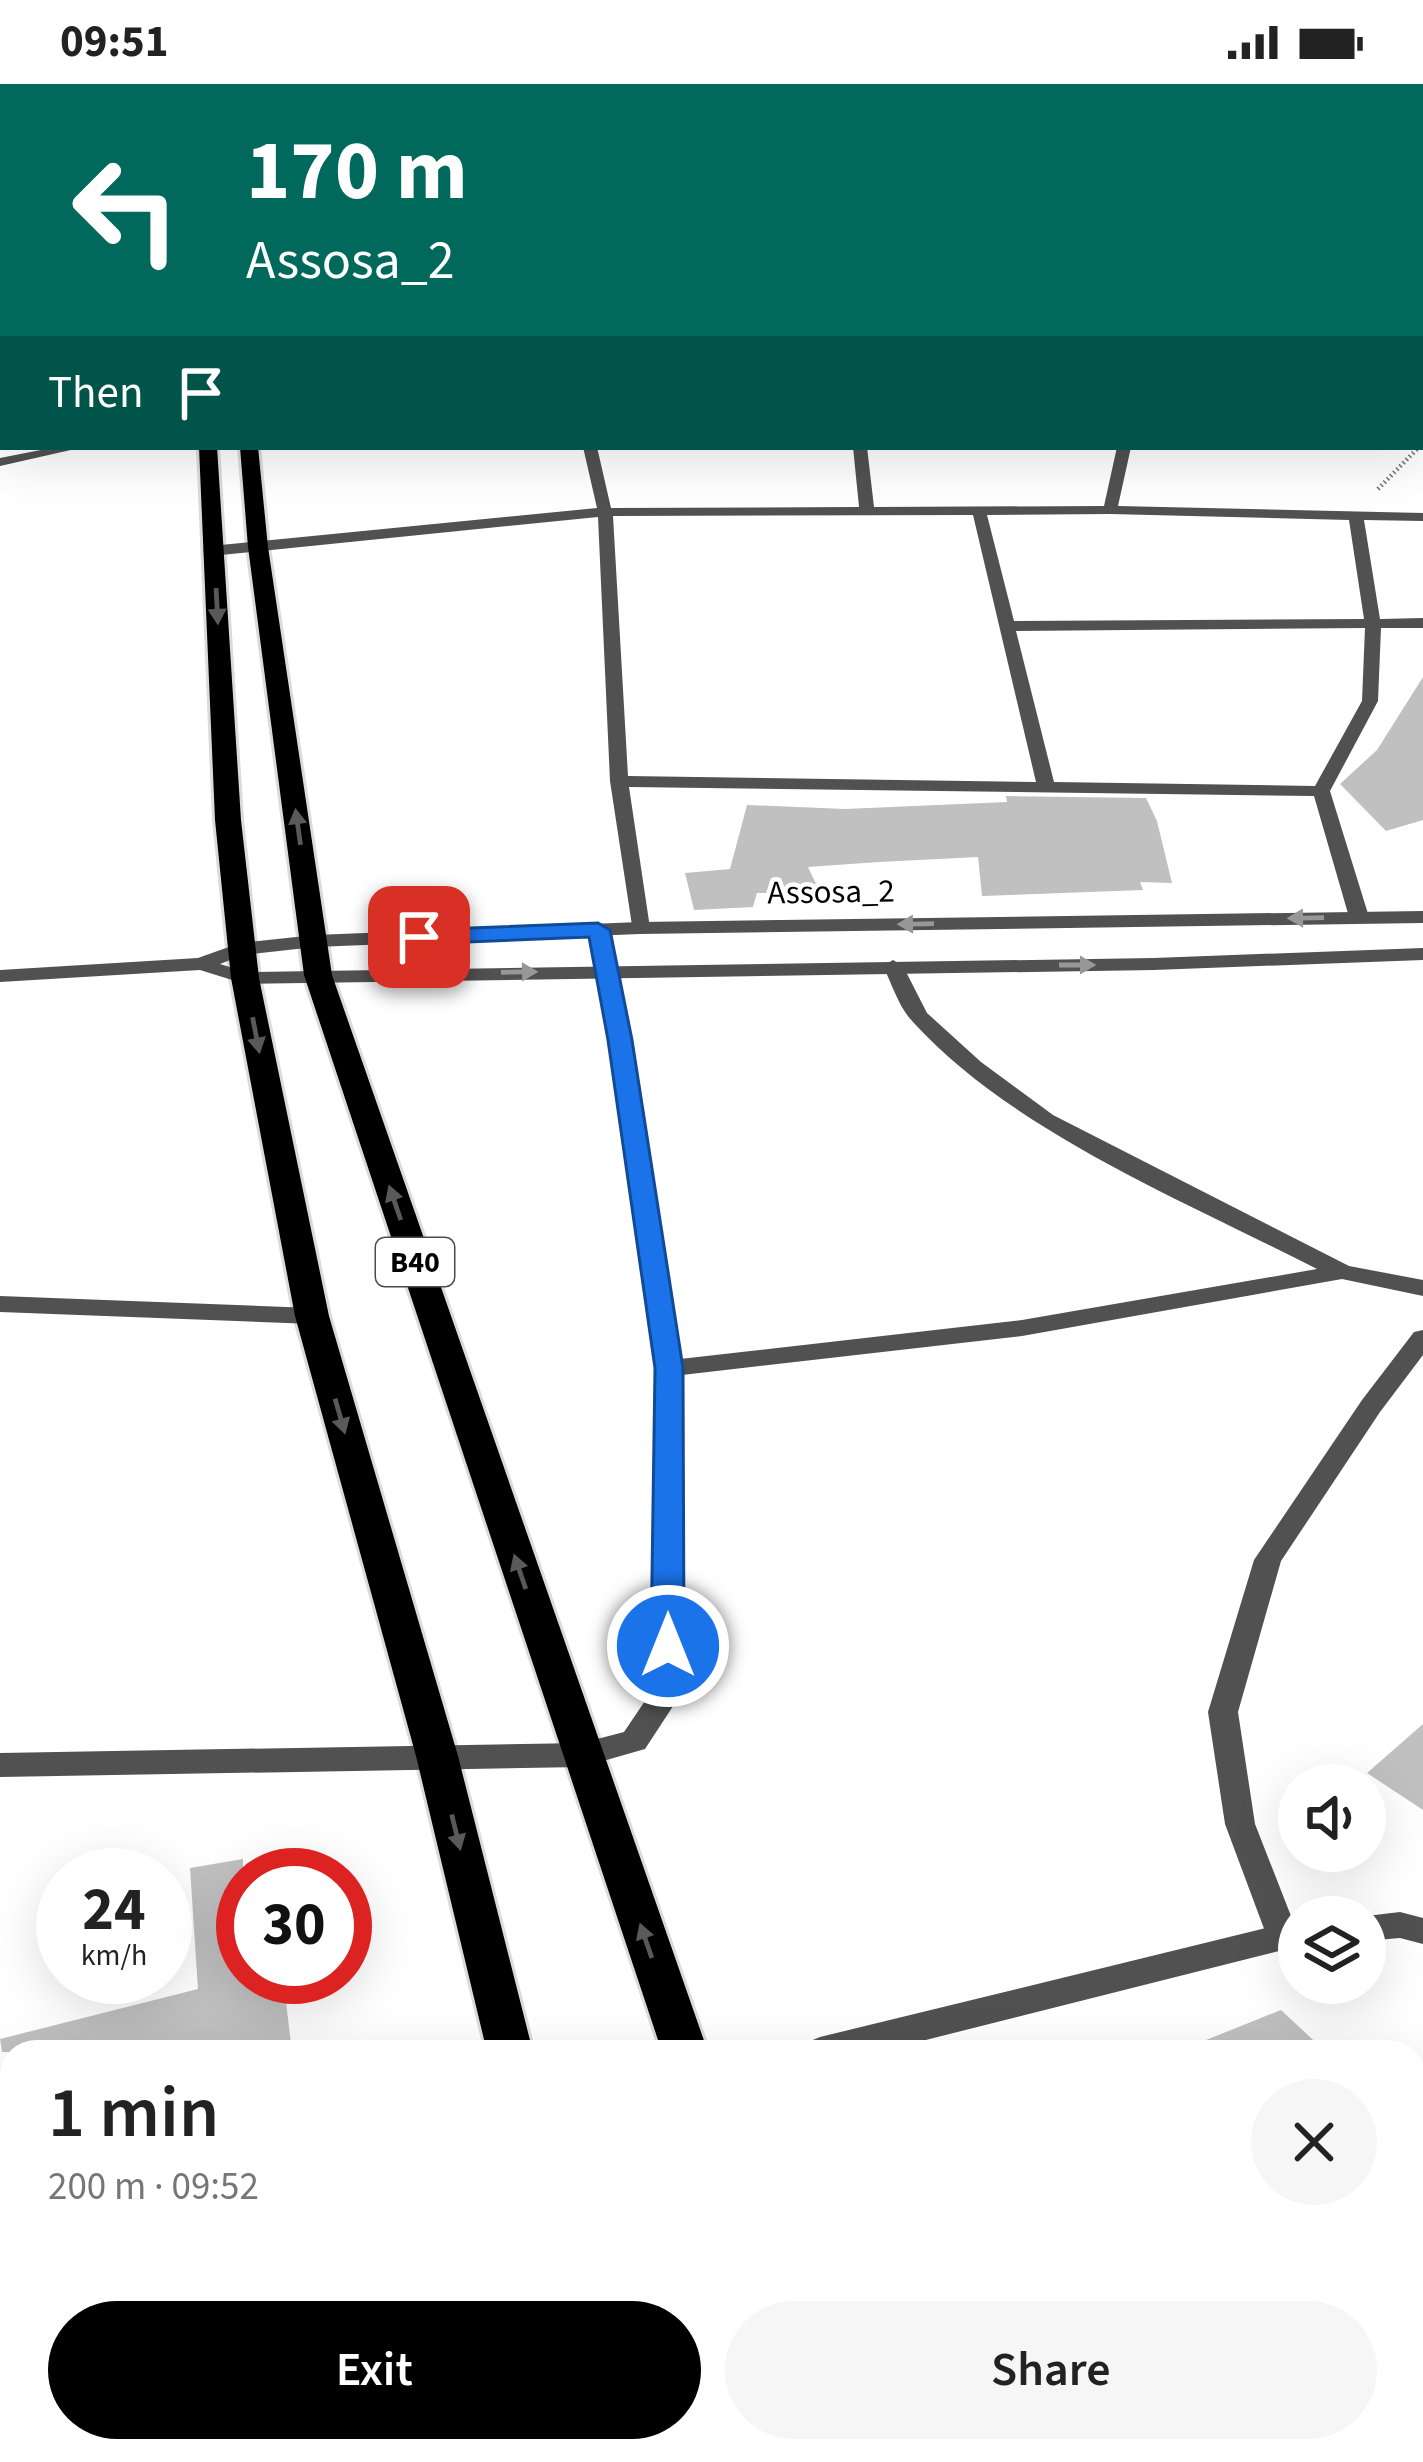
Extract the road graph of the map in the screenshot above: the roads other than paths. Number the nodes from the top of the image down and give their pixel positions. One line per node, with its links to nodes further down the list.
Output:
1 (62, 450): 7 (street)
2 (208, 450): 15 (highway)
3 (249, 450): 14 (highway, B40)
4 (591, 450): 11 (street)
5 (860, 450): 8 (street)
6 (1123, 450): 10 (street)
7 (0, 462)
8 (867, 510): 9 (street); 11 (street)
9 (979, 510): 10 (street); 18 (street)
10 (1110, 510): 12 (street)
11 (605, 512): 14 (street); 19 (street)
12 (1355, 513): 13 (street); 16 (street)
13 (1423, 517)
14 (258, 547): 15 (street); 26 (highway, B40, one-way to 14)
15 (212, 550): 28 (highway, one-way to 28)
16 (1373, 622): 17 (street); 18 (street); 21 (street)
17 (1423, 623)
18 (1009, 626): 20 (street)
19 (619, 782): 20 (street); 24 (street)
20 (1046, 787): 21 (street)
21 (1322, 791): 22 (street)
22 (1359, 917): 23 (street, Assosa_2); 24 (street, Assosa_2, one-way to 24)
23 (1423, 917)
24 (640, 928): 25 (street, Assosa_2)
25 (598, 930): 26 (street, Assosa_2); 30 (street)
26 (315, 940): 28 (street, Assosa_2); 31 (highway, B40)
27 (1423, 954): 29 (street, one-way to 27)
28 (243, 963): 31 (street); 32 (street); 36 (highway, one-way to 36)
29 (892, 966): 30 (street); 33 (street)
30 (605, 971): 31 (street, one-way to 30); 38 (street)
31 (318, 975): 39 (highway, B40, one-way to 31)
32 (0, 976)
33 (1342, 1272): 34 (street); 38 (street)
34 (1423, 1288)
35 (0, 1304): 36 (street)
36 (312, 1316): 40 (highway, one-way to 40)
37 (1423, 1338): 42 (street)
38 (669, 1368): 39 (street)
39 (582, 1755): 40 (street); 47 (highway, B40, one-way to 39)
40 (437, 1756): 41 (street); 46 (highway, one-way to 46)
41 (0, 1765)
42 (1278, 1906)
43 (1386, 1926): 44 (street)
44 (1423, 1931)
45 (1278, 1938): 48 (street)
46 (507, 2040)
47 (681, 2040)
48 (905, 2040)

